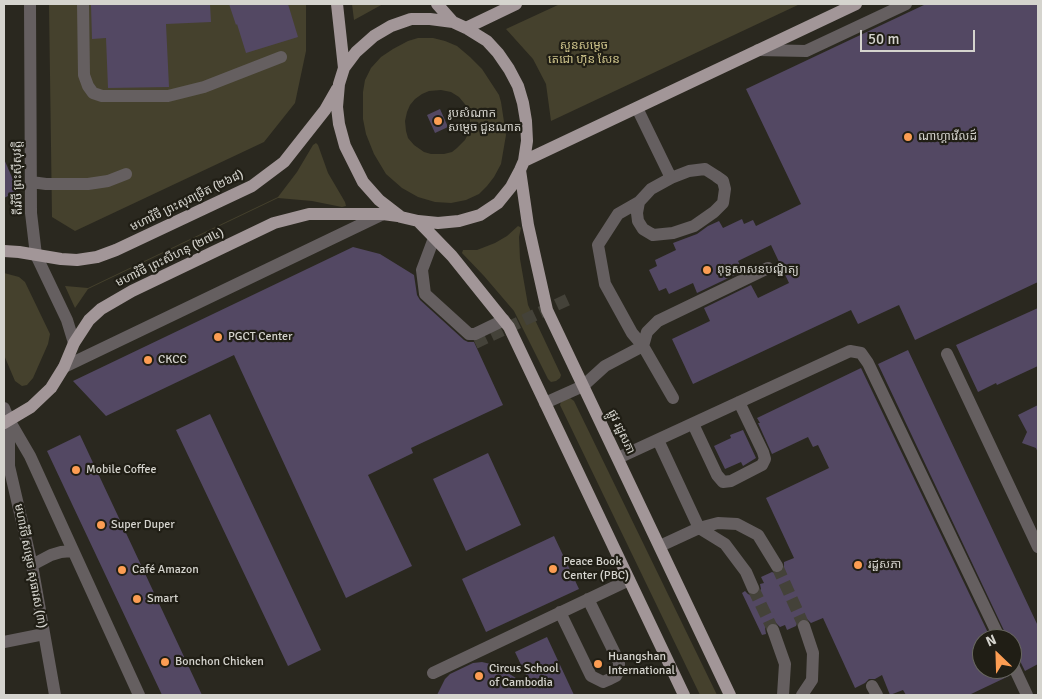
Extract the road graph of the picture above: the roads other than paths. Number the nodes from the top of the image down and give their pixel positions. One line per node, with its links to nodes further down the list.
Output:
1 (30, 4): 18 (street, តីរវិថី ព្រះស៊ីសុវត្តិ)
2 (83, 4): 11 (street)
3 (337, 4): 12 (main road)
4 (437, 4): 8 (main road)
5 (516, 4): 9 (main road)
6 (856, 4): 10 (main road)
7 (906, 4): 10 (street)
8 (453, 22): 9 (main road); 12 (main road)
9 (466, 28): 15 (main road)
10 (758, 50): 14 (main road)
11 (281, 57)
12 (344, 68): 13 (main road)
13 (339, 84): 21 (main road); 25 (main road, មហាវិថី ព្រះសុរាម្រឹត (២៦៨))
14 (637, 108): 15 (main road); 17 (street)
15 (522, 166): 22 (main road); 32 (main road, ផ្លូវ រដ្ឋសភា)
16 (126, 174): 18 (street)
17 (671, 178): 19 (street); 19 (street)
18 (31, 182): 25 (street, តីរវិថី ព្រះស៊ីសុវត្តិ)
19 (639, 202): 29 (street)
20 (383, 214): 21 (main road, មហាវិថី ព្រះសីហនុ (២៧៤)); 28 (main road, មហាវិថី ព្រះសីហនុ (២៧៤)); 31 (street)
21 (401, 216): 22 (main road)
22 (418, 221): 23 (main road)
23 (434, 238): 27 (main road); 27 (street)
24 (4, 251): 25 (main road, មហាវិថី ព្រះសុរាម្រឹត (២៦៨))
25 (36, 255): 28 (street, តីរវិថី ព្រះស៊ីសុវត្តិ)
26 (768, 268): 29 (street)
27 (504, 320): 35 (main road)
28 (74, 343): 31 (main road, មហាវិថី ព្រះសីហនុ (២៧៤))
29 (642, 346): 32 (street); 33 (street)
30 (947, 354): 43 (street)
31 (64, 367): 37 (main road, មហាវិថី ព្រះសីហនុ (២៧៤))
32 (583, 386): 35 (street); 40 (main road, ផ្លូវ រដ្ឋសភា)
33 (673, 398)
34 (739, 402): 38 (street); 38 (street); 52 (street)
35 (545, 403): 47 (main road)
36 (4, 408): 37 (street, មហាវិថី សម្តេច សុធារស (៣))
37 (6, 422): 44 (street); 45 (street, មហាវិថី សម្តេច សុធារស (៣))
38 (693, 424): 39 (street)
39 (658, 440): 40 (street); 41 (street)
40 (618, 458): 42 (main road, ផ្លូវ រដ្ឋសភា)
41 (700, 528): 42 (street); 46 (street); 48 (street)
42 (660, 546): 61 (main road, ផ្លូវ រដ្ឋសភា)
43 (1038, 547)
44 (72, 551): 45 (street); 59 (street)
45 (32, 565): 54 (street, មហាវិថី សម្តេច សុធារស (៣))
46 (777, 566)
47 (629, 580): 49 (street); 60 (main road)
48 (753, 588)
49 (588, 599): 50 (street); 50 (street)
50 (560, 612): 56 (street)
51 (804, 626): 63 (street)
52 (995, 629)
53 (773, 630): 62 (street)
54 (44, 634): 55 (street); 58 (street, មហាវិថី សម្តេច សុធារស (៣))
55 (4, 642)
56 (433, 673)
57 (1020, 679): 64 (street)
58 (55, 695)
59 (139, 695)
60 (684, 695)
61 (730, 695)
62 (783, 695)
63 (802, 695)
64 (1027, 695)

